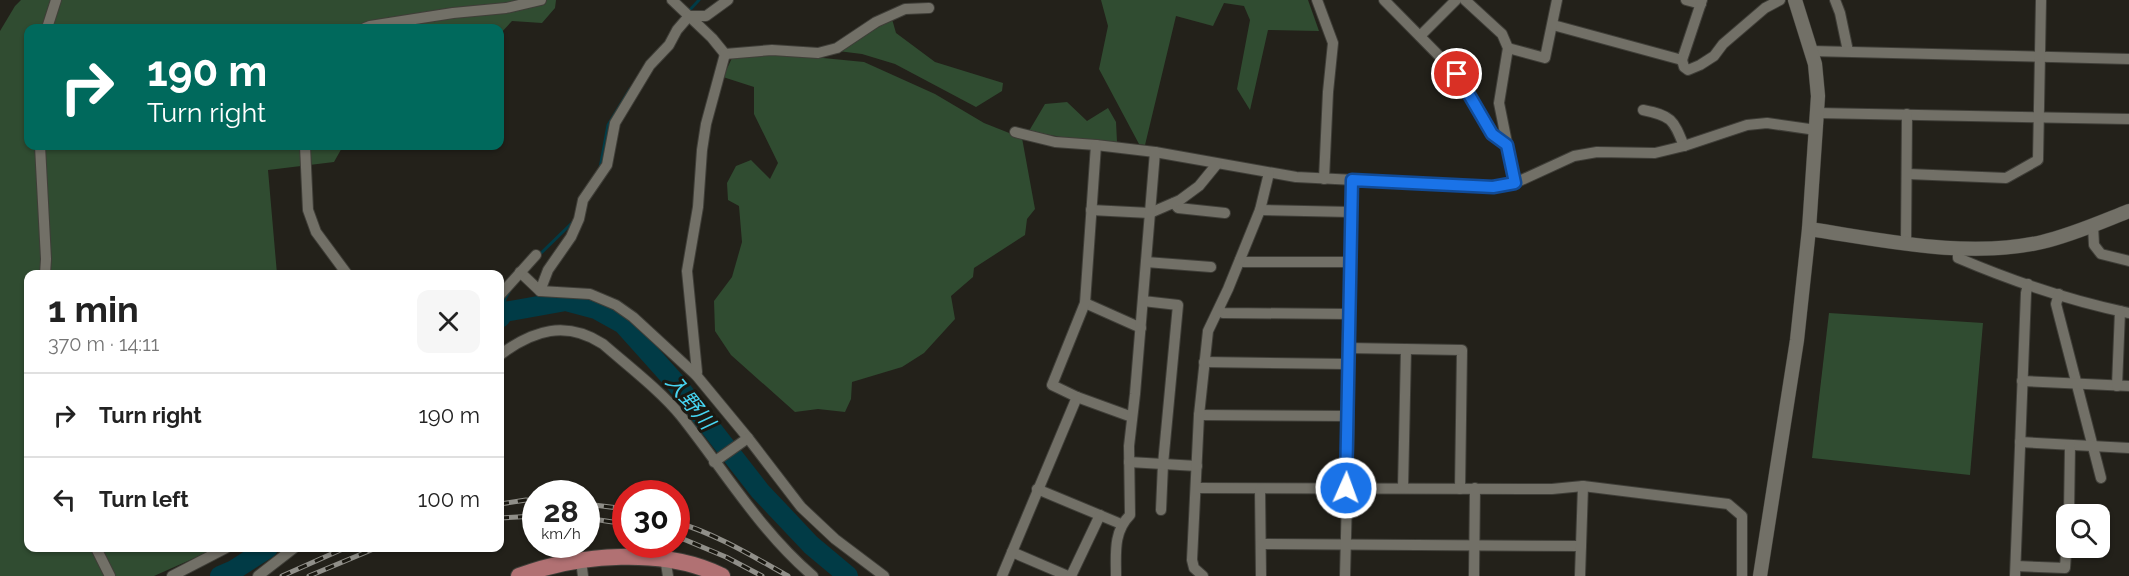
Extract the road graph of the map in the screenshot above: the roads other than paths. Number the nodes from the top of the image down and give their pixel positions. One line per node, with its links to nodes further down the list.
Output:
1 (56, 0): 18 (street)
2 (541, 0): 19 (street)
3 (672, 0): 17 (street)
4 (728, 0): 17 (street)
5 (1317, 0): 45 (street)
6 (1384, 0): 21 (street)
7 (1456, 0): 21 (street)
8 (1465, 0): 22 (street)
9 (1557, 0): 20 (street)
10 (1686, 0): 15 (street)
11 (1780, 0): 28 (street)
12 (1795, 0): 23 (street)
13 (1834, 0): 24 (street)
14 (2041, 0): 26 (street)
15 (1701, 2): 28 (street)
16 (929, 9): 25 (street)
17 (689, 16): 25 (street); 69 (street)
18 (48, 24)
19 (383, 24)
20 (1553, 25): 22 (street); 28 (street)
21 (1420, 36): 37 (street)
22 (1508, 48): 37 (street)
23 (1811, 51): 24 (street); 30 (street)
24 (1848, 51): 26 (street)
25 (725, 54): 83 (street)
26 (2040, 56): 27 (street); 32 (street)
27 (2129, 58)
28 (1683, 60)
29 (1643, 110): 38 (street)
30 (1817, 113): 31 (street); 34 (street)
31 (1907, 114): 32 (street); 44 (street)
32 (2040, 118): 33 (street); 44 (street)
33 (2129, 119)
34 (1816, 130): 38 (street); 56 (street)
35 (1015, 132): 36 (street)
36 (1096, 145): 41 (street); 49 (street)
37 (1507, 145): 47 (street)
38 (1684, 146): 47 (street)
39 (40, 150): 65 (street)
40 (304, 150): 66 (street)
41 (1155, 152): 42 (street); 53 (street)
42 (1217, 164): 43 (street); 48 (street)
43 (1269, 173): 45 (street); 50 (street)
44 (1908, 174): 57 (street)
45 (1324, 179): 46 (street)
46 (1352, 180): 47 (street); 52 (street)
47 (1515, 183)
48 (1174, 203): 53 (street); 54 (street)
49 (1091, 210): 53 (street); 73 (street)
50 (1260, 210): 52 (street); 60 (street)
51 (2129, 211): 55 (street)
52 (1351, 212): 63 (street)
53 (1150, 213): 62 (street)
54 (1225, 213)
55 (2093, 225): 58 (street); 61 (street)
56 (1809, 230): 57 (street); 145 (street)
57 (1906, 243): 58 (street)
58 (1958, 247): 68 (street)
59 (536, 255): 67 (street)
60 (1240, 260): 63 (street); 74 (street)
61 (2129, 261)
62 (1146, 262): 64 (street); 72 (street)
63 (1350, 262): 76 (street)
64 (1211, 267)
65 (45, 270)
66 (345, 270)
67 (521, 274): 69 (street); 70 (street)
68 (2028, 284): 71 (street); 84 (street)
69 (536, 288): 83 (street)
70 (504, 291)
71 (2059, 294): 75 (street); 85 (street)
72 (1143, 301): 77 (street); 99 (street)
73 (1085, 303): 77 (street); 88 (street)
74 (1219, 310): 76 (street); 81 (street)
75 (2124, 312): 86 (street)
76 (1349, 314): 78 (street)
77 (1141, 328): 91 (street)
78 (1348, 348): 79 (street); 82 (street)
79 (1406, 349): 105 (street); 109 (street)
80 (504, 353): 97 (street)
81 (1204, 362): 82 (street); 89 (street)
82 (1347, 364): 90 (street)
83 (696, 375): 92 (street)
84 (2022, 381): 85 (street); 93 (street)
85 (2075, 384): 86 (street); 95 (street)
86 (2117, 386): 87 (street)
87 (2129, 386)
88 (1077, 397): 91 (street); 107 (street)
89 (1199, 415): 90 (street); 100 (street)
90 (1348, 416): 104 (street)
91 (1132, 417): 98 (street)
92 (748, 438): 97 (street); 135 (street)
93 (2020, 442): 94 (street); 126 (street)
94 (2070, 445): 95 (street); 110 (street)
95 (2092, 446): 96 (street); 101 (street)
96 (2129, 448)
97 (714, 462): 134 (street)
98 (1129, 462): 99 (street); 113 (street)
99 (1163, 464): 100 (street); 111 (street)
100 (1197, 466): 103 (street)
101 (2101, 478)
102 (1583, 486): 106 (street); 117 (street); 144 (street)
103 (1196, 488): 108 (street); 139 (street)
104 (1346, 488): 105 (street); 108 (street); 115 (street)
105 (1403, 488): 109 (street)
106 (1475, 488): 109 (street); 116 (street)
107 (1037, 489): 112 (street); 121 (street)
108 (1260, 489): 114 (street)
109 (1460, 489)
110 (2069, 504)
111 (1161, 510)
112 (1100, 515): 113 (street); 137 (street)
113 (1121, 524): 138 (street)
114 (1261, 544): 115 (street); 140 (street)
115 (1346, 544): 116 (street); 141 (street)
116 (1473, 545): 117 (street); 142 (street)
117 (1581, 546): 143 (street)
118 (98, 552): 128 (street)
119 (218, 552): 129 (street)
120 (289, 552): 130 (street)
121 (1012, 552): 136 (street); 137 (street)
122 (623, 558): 125 (main road)
123 (665, 558): 132 (street); 133 (main road)
124 (2066, 558): 127 (street)
125 (582, 568): 131 (main road)
126 (2015, 571): 127 (street)
127 (2059, 572)
128 (110, 576)
129 (172, 576)
130 (258, 576)
131 (519, 576)
132 (668, 576)
133 (722, 576)
134 (813, 576)
135 (884, 576)
136 (1002, 576)
137 (1070, 576)
138 (1116, 576)
139 (1203, 576)
140 (1261, 576)
141 (1345, 576)
142 (1474, 576)
143 (1580, 576)
144 (1742, 576)
145 (1760, 576)

